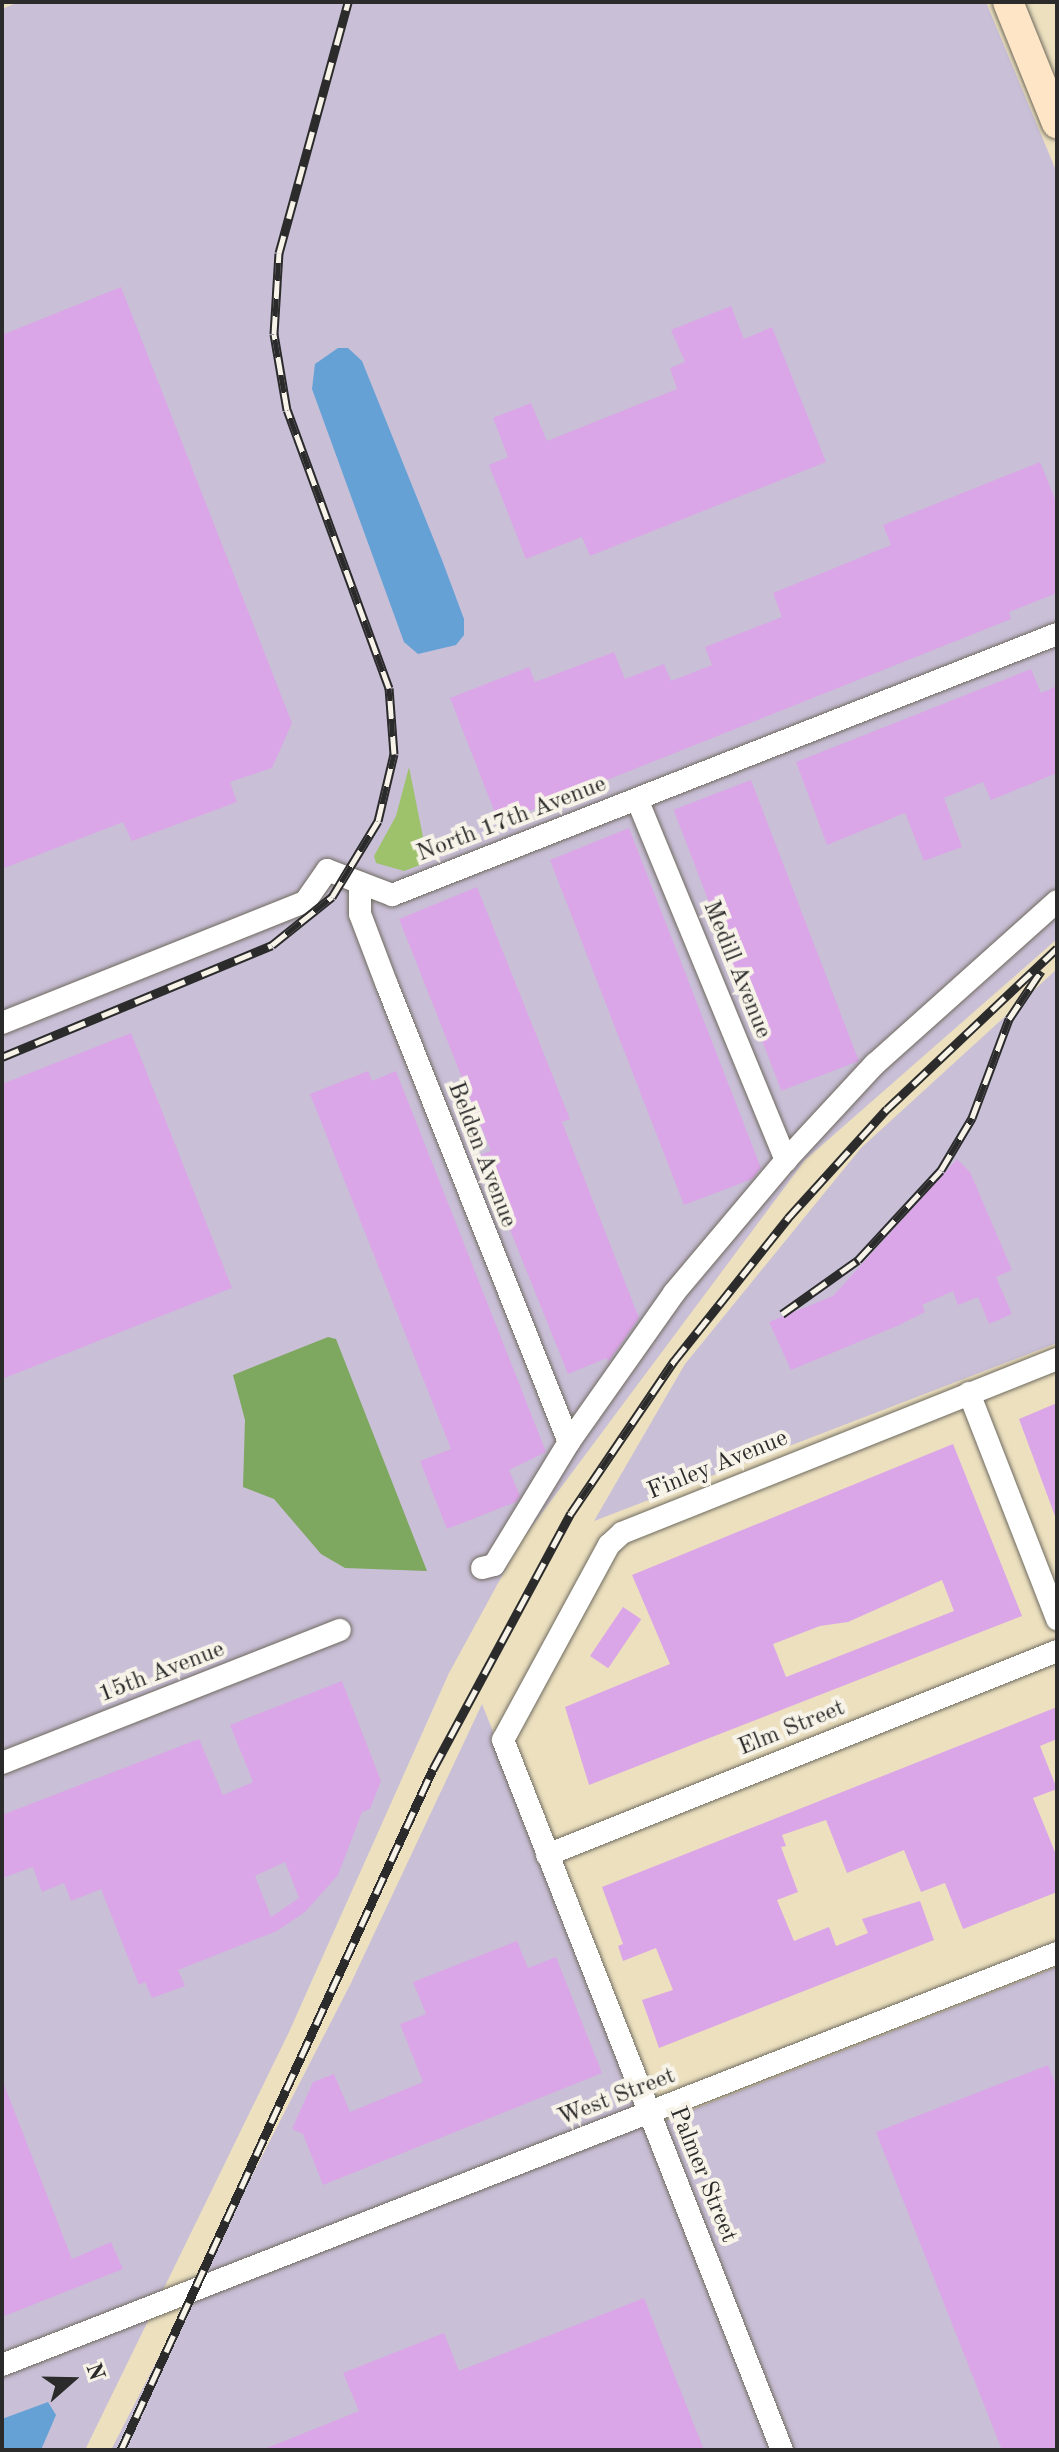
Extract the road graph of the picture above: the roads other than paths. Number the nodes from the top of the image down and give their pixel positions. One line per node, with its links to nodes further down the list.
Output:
1 (1008, 2): 2 (street)
2 (1057, 123)
3 (1057, 634): 4 (street, North 17th Avenue)
4 (637, 799): 5 (street, North 17th Avenue); 8 (street, Medill Avenue)
5 (360, 883): 7 (street, North 17th Avenue); 11 (street, Belden Avenue)
6 (1057, 901): 8 (street)
7 (2, 1023)
8 (786, 1160): 11 (street)
9 (1057, 1359): 10 (street, Finley Avenue)
10 (969, 1393): 13 (street); 16 (street, Finley Avenue)
11 (569, 1442): 12 (street)
12 (482, 1568)
13 (1057, 1619)
14 (340, 1630): 17 (street, 15th Avenue)
15 (1057, 1651): 18 (street, Elm Street)
16 (503, 1740): 18 (street, Palmer Street)
17 (2, 1763)
18 (547, 1855): 20 (street, Palmer Street)
19 (1057, 1953): 20 (street, West Street)
20 (649, 2113): 21 (street, West Street); 22 (street, Palmer Street)
21 (2, 2365)
22 (782, 2450)

